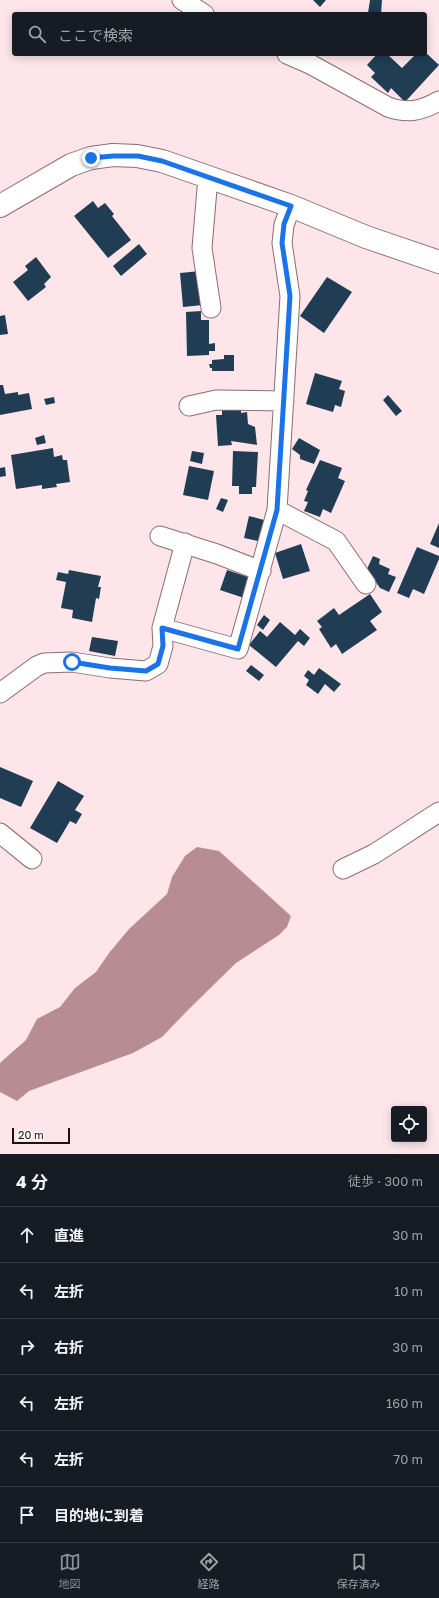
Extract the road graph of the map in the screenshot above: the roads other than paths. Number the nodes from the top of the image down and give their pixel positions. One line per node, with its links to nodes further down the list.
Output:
1 (182, 0): 2 (street)
2 (201, 12)
3 (292, 56): 4 (street)
4 (439, 101)
5 (208, 177): 6 (street); 7 (street); 9 (street)
6 (0, 206)
7 (291, 206): 8 (street); 10 (street)
8 (439, 262)
9 (210, 308)
10 (284, 401): 11 (street); 12 (street)
11 (189, 406)
12 (277, 510): 15 (street); 16 (street)
13 (160, 536): 14 (street)
14 (185, 543): 15 (street); 17 (street)
15 (261, 572): 17 (street)
16 (366, 584)
17 (162, 628): 18 (street)
18 (0, 694)
19 (439, 812): 22 (street)
20 (0, 833): 21 (street)
21 (32, 859)
22 (343, 869)

